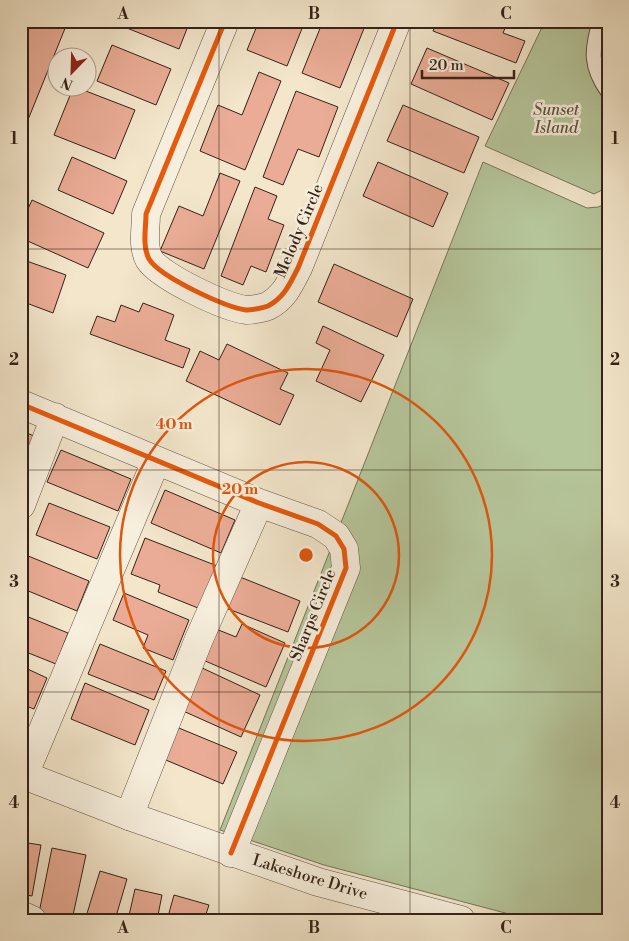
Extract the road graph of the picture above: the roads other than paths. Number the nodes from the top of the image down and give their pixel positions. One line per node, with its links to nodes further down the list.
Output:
1 (225, 21): 2 (street, Melody Circle)
2 (397, 21)
3 (600, 21): 4 (lane)
4 (608, 92)
5 (21, 404): 6 (street, Sharps Circle)
6 (55, 417): 7 (street, Sharps Circle); 9 (street)
7 (156, 462): 8 (street, Sharps Circle); 10 (street)
8 (259, 503): 11 (street); 12 (street, Sharps Circle)
9 (21, 505)
10 (22, 775): 11 (street, Lakeshore Drive)
11 (129, 816): 12 (street, Lakeshore Drive)
12 (231, 853): 13 (street, Lakeshore Drive)
13 (393, 911): 16 (street, Lakeshore Drive)
14 (21, 915): 15 (street)
15 (32, 920)
16 (461, 920)

